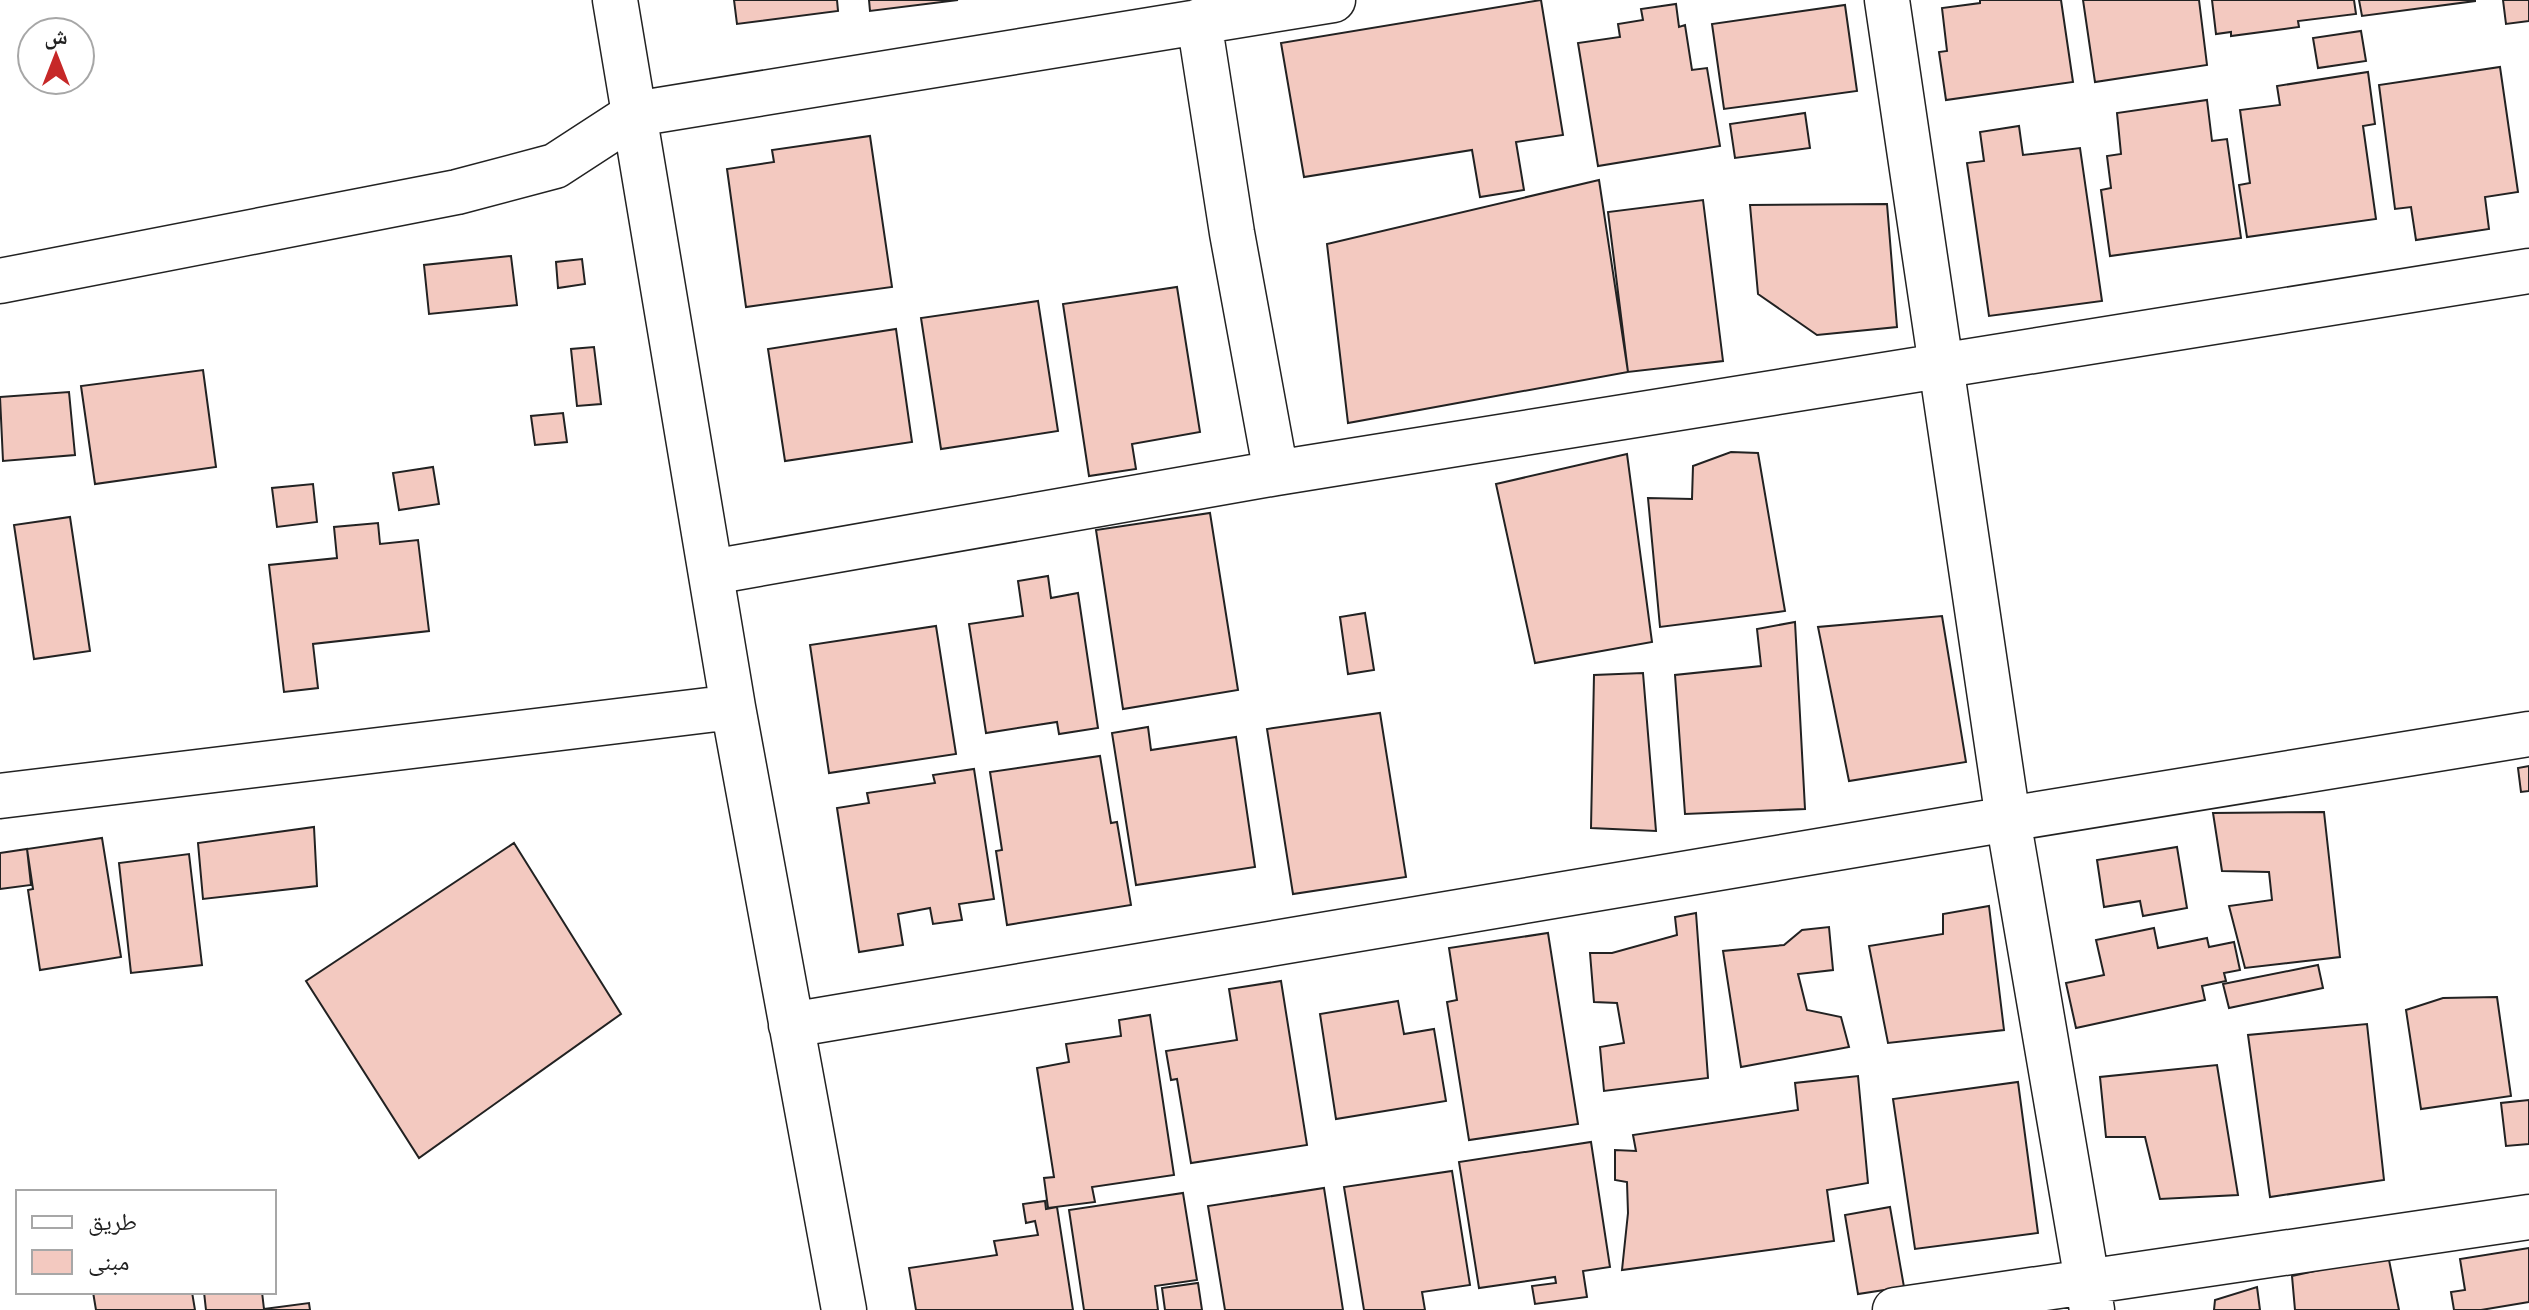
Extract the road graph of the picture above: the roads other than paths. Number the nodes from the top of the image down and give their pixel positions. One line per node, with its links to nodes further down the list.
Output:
1 (615, 0): 5 (street)
2 (1333, 0): 4 (street)
3 (1887, 0): 8 (street)
4 (1199, 21): 5 (street); 9 (street)
5 (635, 114): 7 (street); 10 (street)
6 (2529, 271): 8 (street)
7 (0, 281)
8 (1943, 365): 9 (street); 14 (street)
9 (1276, 473): 10 (street)
10 (712, 572): 11 (street)
11 (733, 707): 13 (street); 15 (street)
12 (2529, 734): 14 (street)
13 (0, 796)
14 (2008, 819): 15 (street); 17 (street)
15 (791, 1025): 18 (street)
16 (2529, 1217): 17 (street)
17 (2089, 1296): 19 (street)
18 (844, 1310)
19 (1895, 1310)

